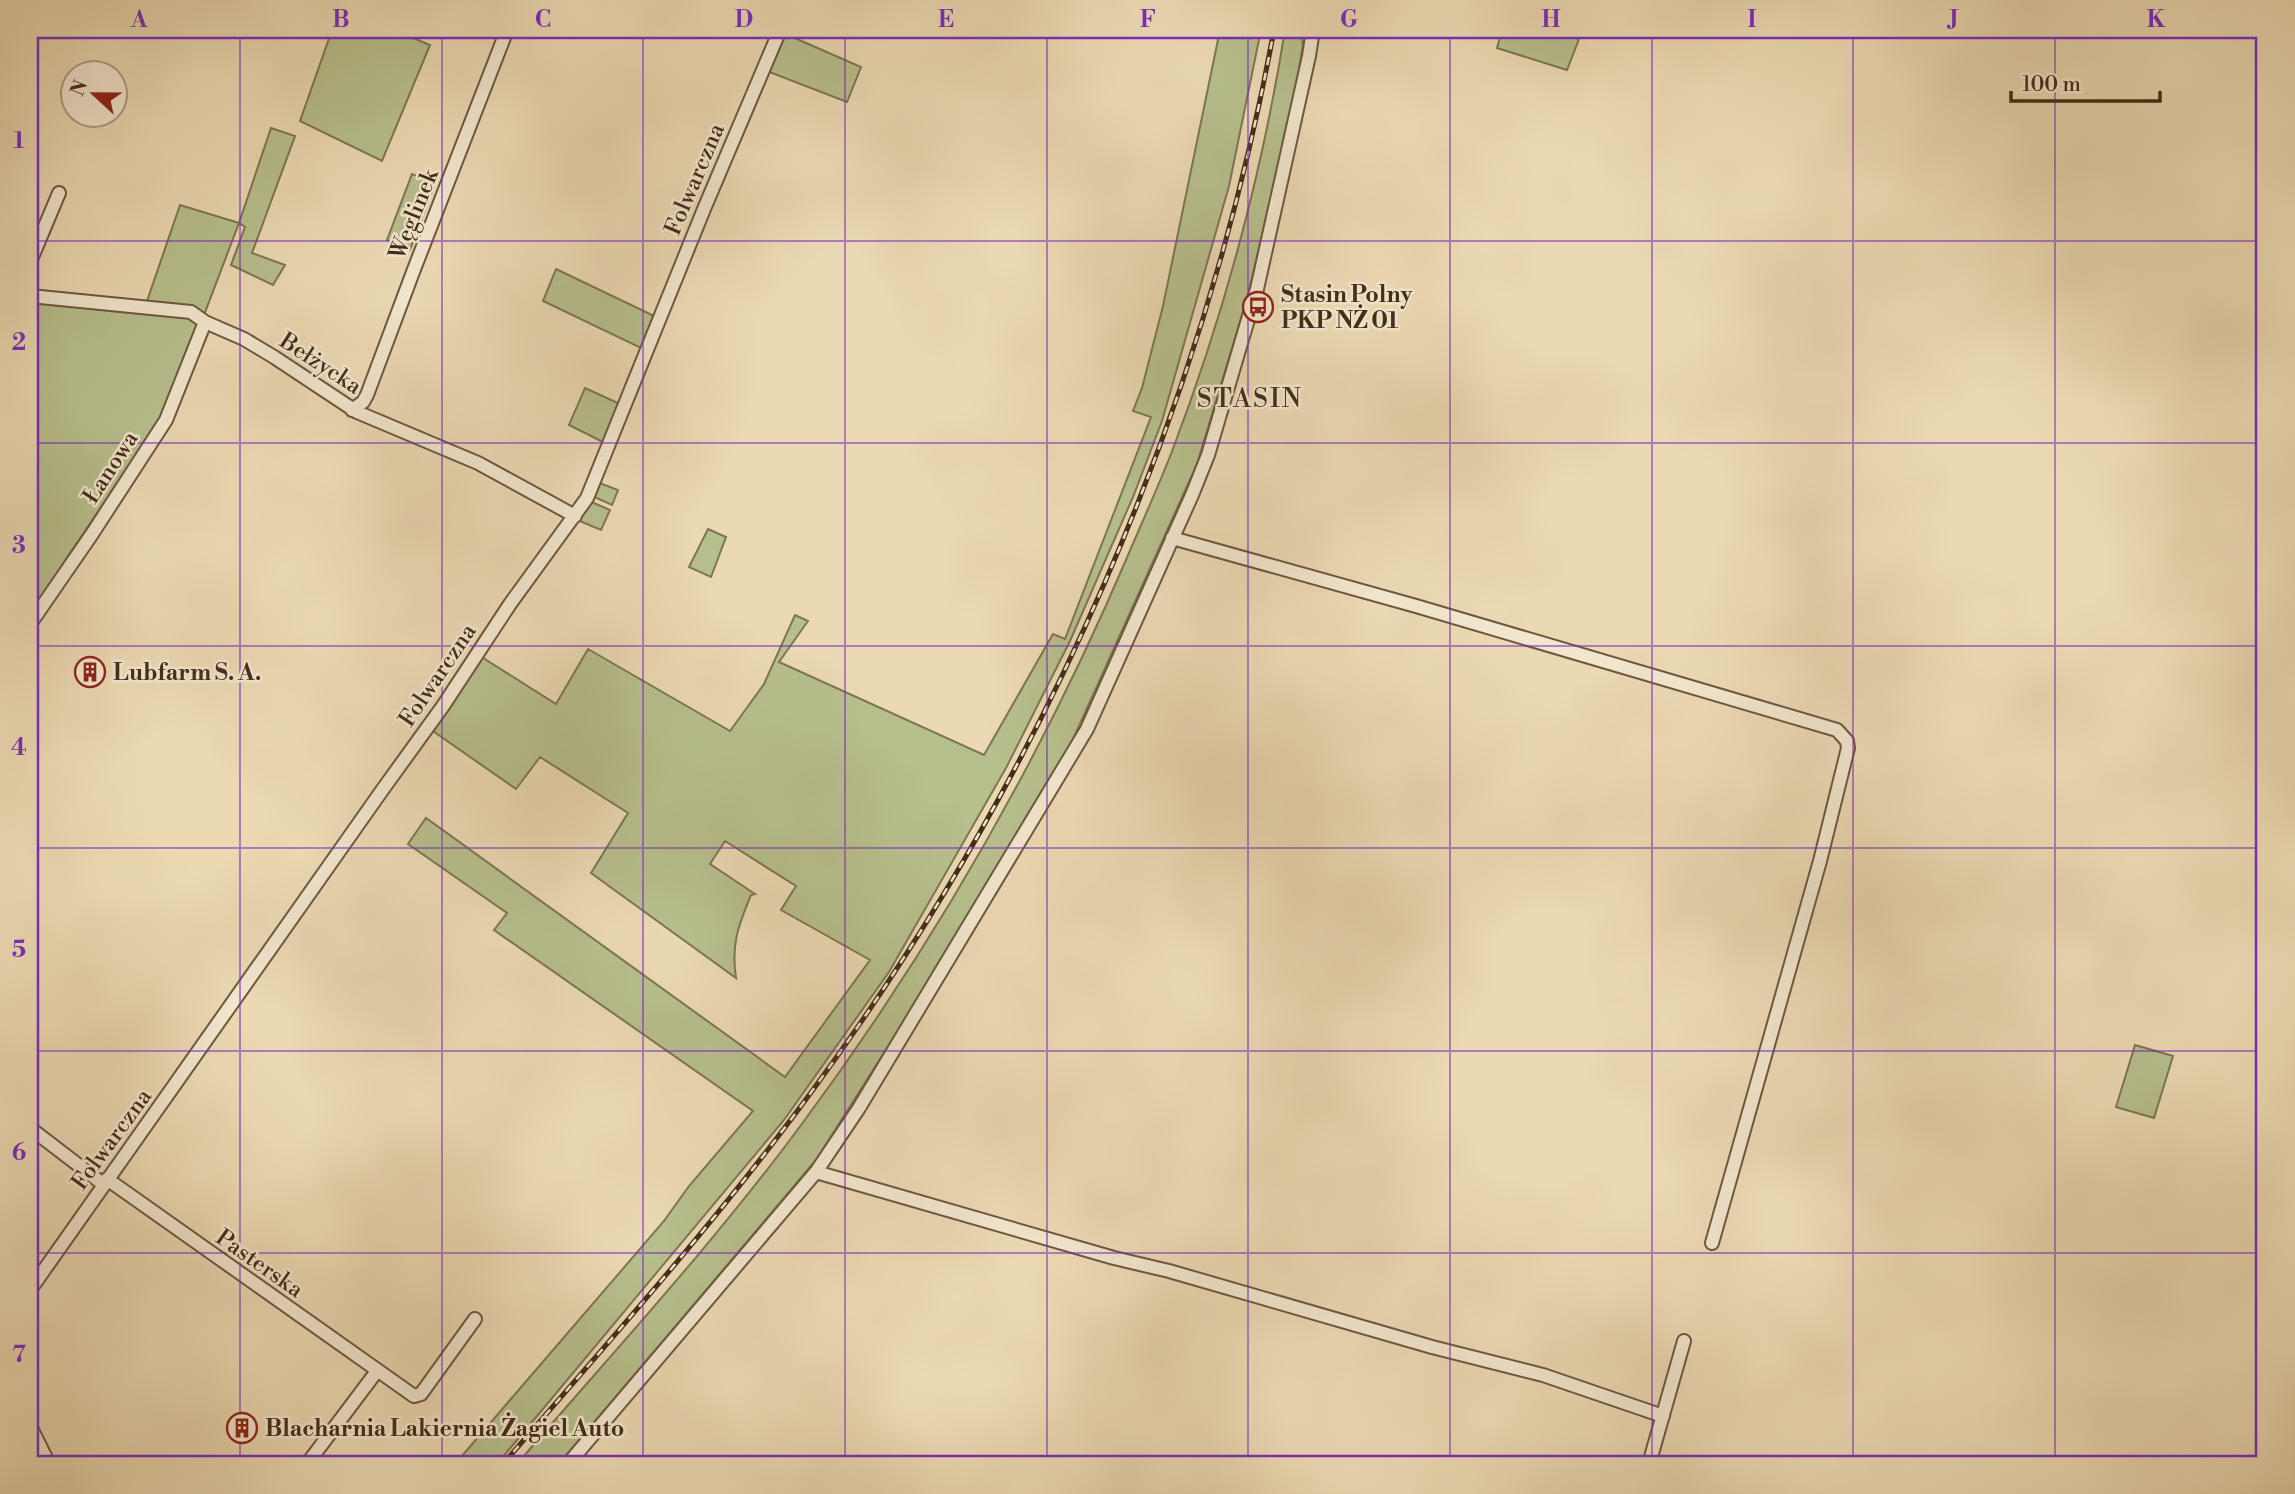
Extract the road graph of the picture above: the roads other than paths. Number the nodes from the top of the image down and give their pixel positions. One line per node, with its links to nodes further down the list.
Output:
1 (508, 30): 8 (street, Węglinek)
2 (780, 30): 9 (street, Folwarczna)
3 (1312, 30): 10 (street)
4 (59, 193): 5 (street)
5 (30, 262)
6 (30, 296): 7 (street, Bełżycka)
7 (205, 322): 8 (street, Bełżycka); 11 (street, Łanowa)
8 (352, 410): 9 (street, Bełżycka)
9 (575, 516): 14 (street, Folwarczna)
10 (1172, 537): 13 (street); 15 (street)
11 (30, 624)
12 (30, 1128): 14 (street, Pasterska)
13 (816, 1172): 20 (street); 24 (street)
14 (105, 1182): 16 (street, Folwarczna); 19 (street, Pasterska)
15 (1712, 1243)
16 (30, 1290)
17 (475, 1319): 19 (street, Pasterska)
18 (1684, 1341): 20 (street)
19 (377, 1371): 23 (street)
20 (1663, 1416): 25 (street)
21 (30, 1426): 22 (street)
22 (49, 1464)
23 (307, 1464)
24 (568, 1464)
25 (1649, 1464)

